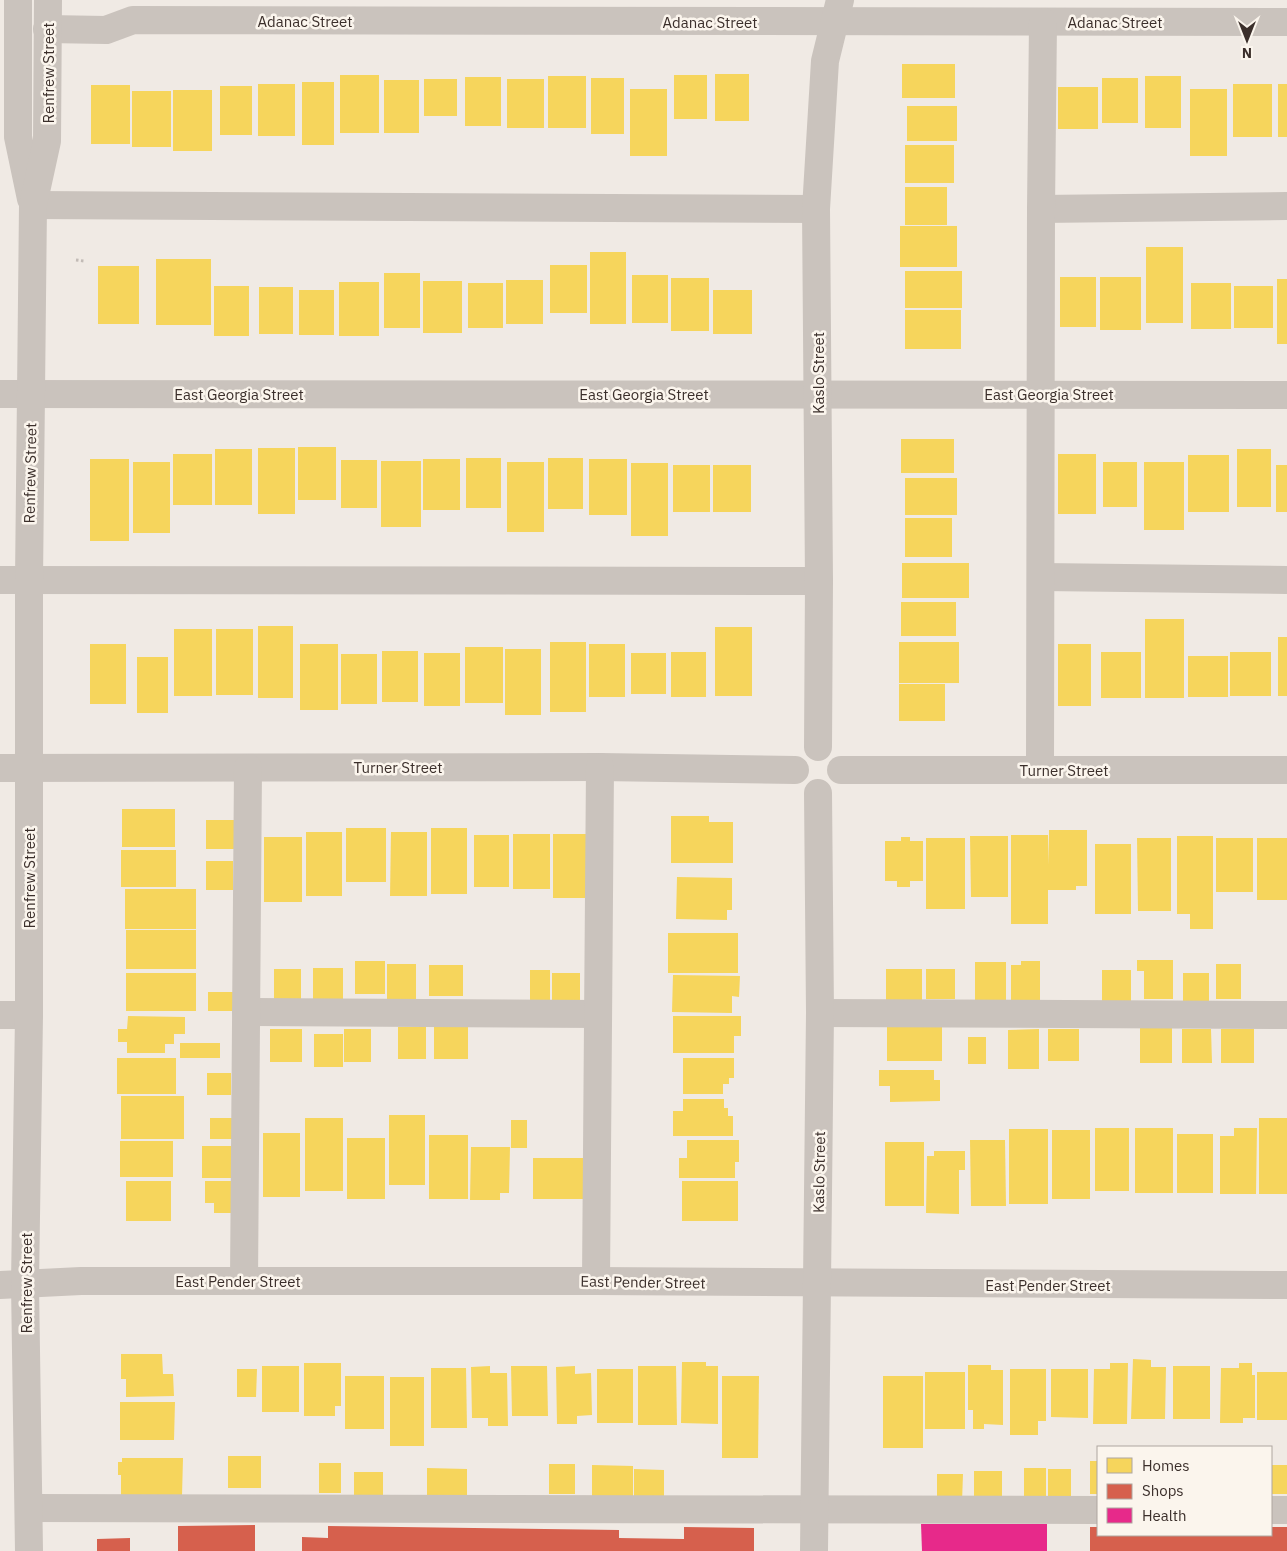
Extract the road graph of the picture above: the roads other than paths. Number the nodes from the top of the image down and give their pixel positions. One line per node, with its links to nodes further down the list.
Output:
1 (837, 11): 2 (street, Adanac Street); 4 (street, Adanac Street); 8 (street, Kaslo Street)
2 (48, 14): 6 (street, Renfrew Street)
3 (11, 16): 6 (street, Renfrew Street)
4 (1043, 22): 5 (street, Adanac Street); 9 (street)
5 (1287, 22)
6 (33, 205): 8 (street); 11 (street, Renfrew Street)
7 (1287, 206): 9 (street)
8 (816, 209): 12 (street, Kaslo Street)
9 (1041, 209): 13 (street)
10 (0, 394): 11 (street, East Georgia Street)
11 (32, 394): 12 (street, East Georgia Street); 17 (street, Renfrew Street)
12 (818, 394): 13 (street, East Georgia Street); 19 (street, Kaslo Street)
13 (1041, 394): 14 (street, East Georgia Street); 15 (street)
14 (1287, 395)
15 (1042, 577): 18 (street); 27 (street)
16 (0, 580): 17 (street)
17 (29, 580): 19 (street); 23 (street, Renfrew Street)
18 (1287, 580)
19 (819, 581): 20 (street, Kaslo Street)
20 (818, 748): 25 (street); 26 (street)
21 (600, 767): 24 (street, Turner Street); 25 (street, Turner Street); 32 (street)
22 (0, 768): 23 (street, Turner Street)
23 (29, 768): 24 (street, Turner Street); 34 (street, Renfrew Street)
24 (248, 768): 30 (street)
25 (795, 770): 29 (street)
26 (840, 770): 27 (street, Turner Street); 29 (street)
27 (1040, 770): 28 (street, Turner Street)
28 (1287, 770)
29 (818, 793): 31 (street, Kaslo Street)
30 (246, 1012): 32 (street); 36 (street)
31 (820, 1013): 35 (street); 39 (street, Kaslo Street)
32 (598, 1014): 37 (street)
33 (0, 1015): 34 (street)
34 (30, 1015): 38 (street, Renfrew Street)
35 (1287, 1015)
36 (244, 1281): 37 (street, East Pender Street); 38 (street, East Pender Street)
37 (596, 1281): 39 (street, East Pender Street)
38 (13, 1284): 41 (street, Renfrew Street)
39 (818, 1284): 40 (street, East Pender Street); 42 (street, Kaslo Street)
40 (1287, 1285)
41 (29, 1508): 42 (street); 46 (street, Renfrew Street)
42 (814, 1510): 43 (street); 47 (street, Kaslo Street)
43 (1097, 1510)
44 (1272, 1510): 45 (street)
45 (1287, 1510)
46 (29, 1551)
47 (814, 1551)

